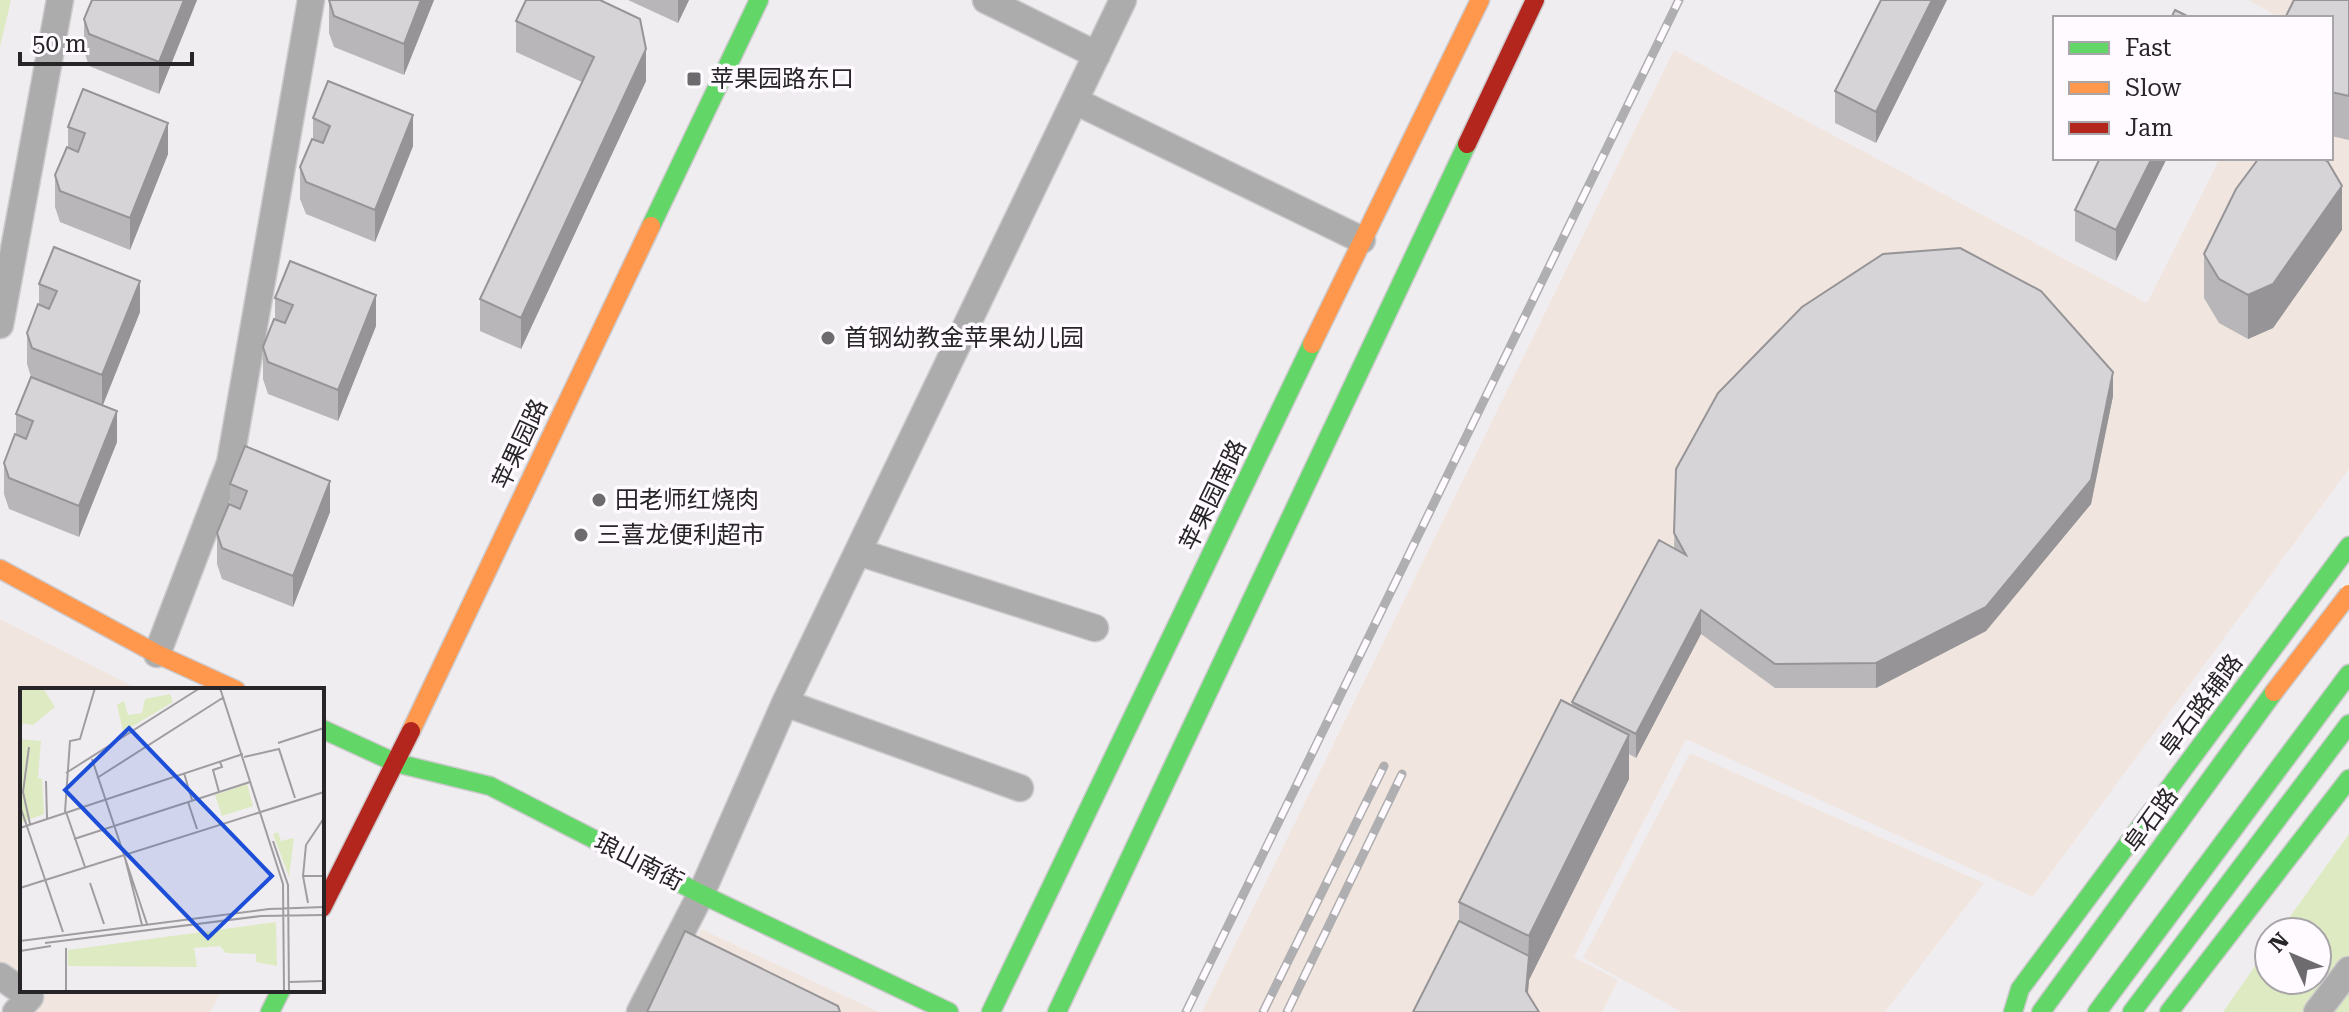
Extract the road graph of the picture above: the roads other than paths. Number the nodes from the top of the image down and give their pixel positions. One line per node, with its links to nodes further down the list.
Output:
1 (60, 0): 11 (street)
2 (311, 0): 18 (street)
3 (759, 0): 24 (main road, 苹果园路)
4 (986, 0): 8 (street)
5 (1123, 0): 8 (street)
6 (1480, 0): 10 (main road, 苹果园南路)
7 (1535, 0): 37 (main road)
8 (1097, 55): 9 (street)
9 (1075, 101): 10 (street); 13 (street)
10 (1362, 240): 36 (main road, 苹果园南路)
11 (0, 325)
12 (2349, 546): 38 (main road, 阜石路辅路)
13 (858, 552): 17 (street); 21 (street)
14 (2349, 555): 40 (main road, 阜石路)
15 (0, 569): 18 (main road)
16 (2349, 594): 39 (main road, 阜石路, bridge)
17 (1095, 628)
18 (157, 654): 20 (main road)
19 (2349, 674): 41 (main road)
20 (232, 688)
21 (785, 703): 26 (street); 27 (street)
22 (2349, 724): 42 (main road)
23 (324, 730): 24 (main road, 琅山南街)
24 (396, 763): 27 (main road, 琅山南街); 28 (main road, 苹果园路)
25 (2349, 779): 43 (main road)
26 (1020, 788)
27 (701, 894): 34 (street); 35 (main road, 琅山南街)
28 (324, 904)
29 (2349, 970): 44 (street)
30 (0, 976): 32 (street)
31 (280, 992): 33 (main road)
32 (23, 1004)
33 (270, 1012)
34 (640, 1012)
35 (949, 1012)
36 (991, 1012)
37 (1057, 1012)
38 (2013, 1012)
39 (2041, 1012)
40 (2050, 1012)
41 (2097, 1012)
42 (2132, 1012)
43 (2169, 1012)
44 (2317, 1012)

